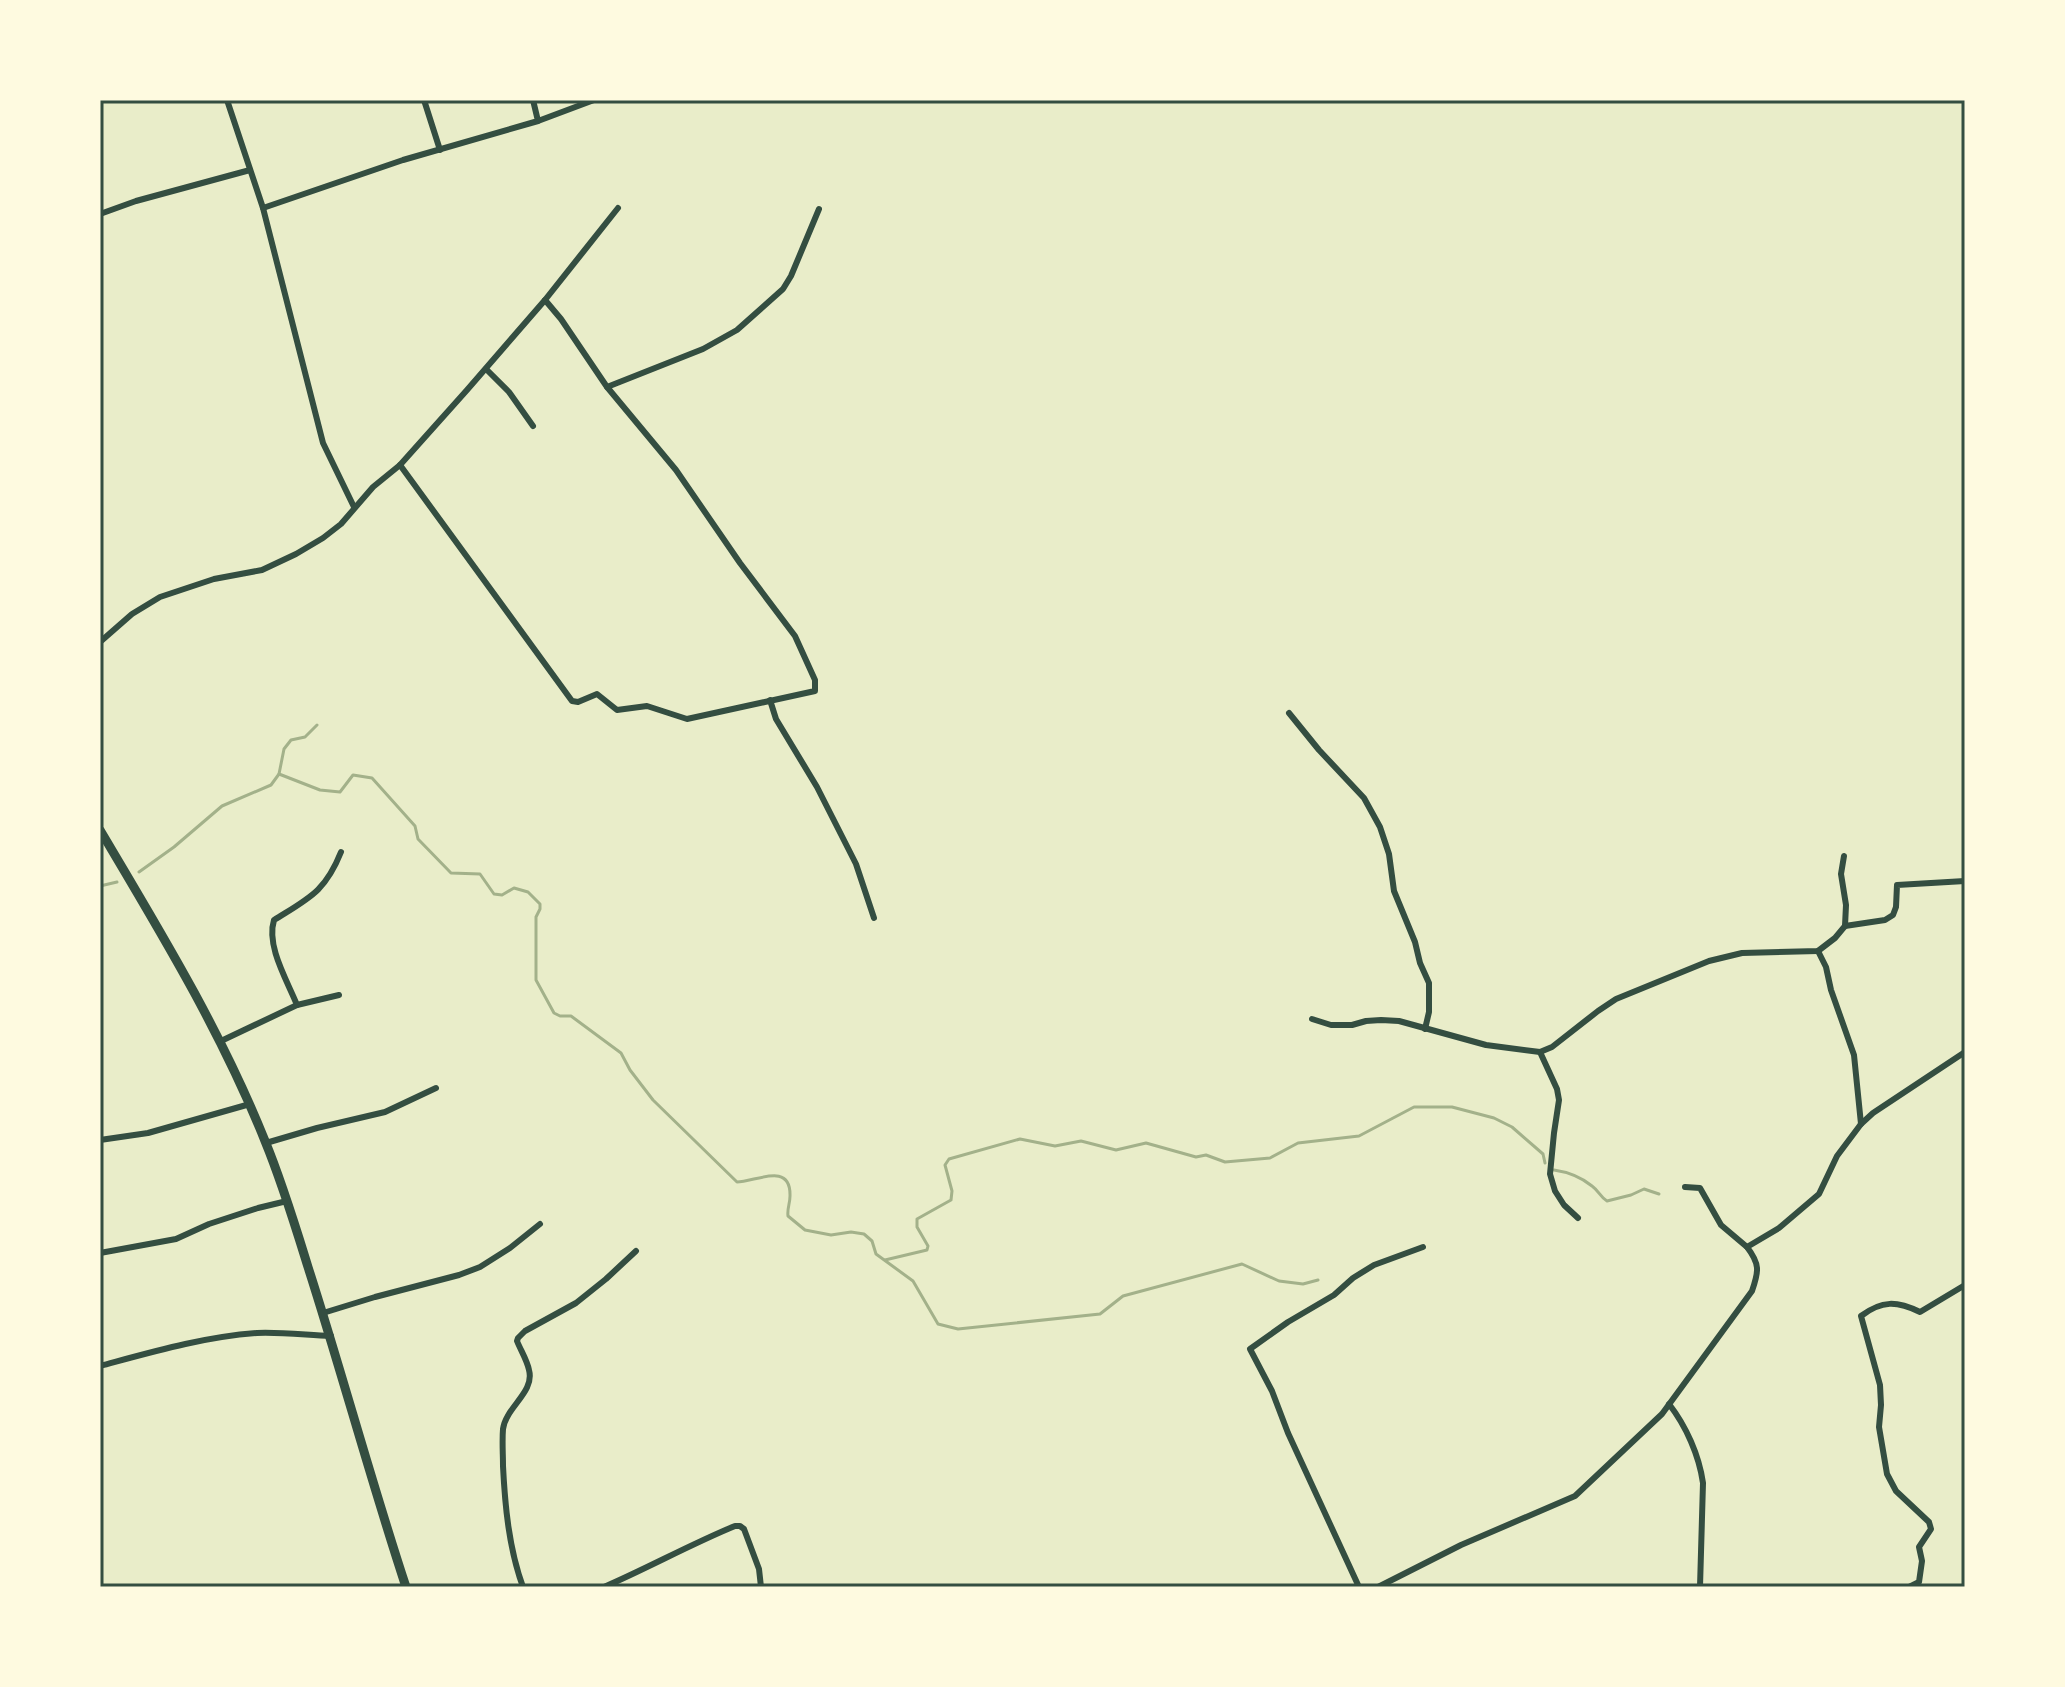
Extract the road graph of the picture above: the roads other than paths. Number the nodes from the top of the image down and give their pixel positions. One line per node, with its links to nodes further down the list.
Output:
1 (227, 100): 7 (street)
2 (424, 100): 6 (street)
3 (533, 100): 5 (street)
4 (594, 100): 5 (street)
5 (538, 121): 6 (street)
6 (440, 150): 8 (street)
7 (250, 170): 8 (street); 11 (street)
8 (263, 208): 17 (street)
9 (618, 208): 12 (street)
10 (819, 209): 14 (street)
11 (100, 214)
12 (545, 300): 13 (street); 14 (street)
13 (486, 369): 15 (street); 16 (street)
14 (607, 387): 19 (street)
15 (533, 426)
16 (400, 465): 17 (street); 19 (street)
17 (354, 507): 18 (street)
18 (100, 642)
19 (770, 700): 25 (street)
20 (1289, 713): 31 (street)
21 (100, 830): 32 (main road)
22 (341, 852): 29 (street)
23 (1844, 856): 26 (street)
24 (1965, 881): 26 (street)
25 (874, 918)
26 (1845, 926): 27 (street)
27 (1818, 951): 33 (street); 37 (street)
28 (339, 995): 29 (street)
29 (297, 1005): 32 (street)
30 (1312, 1019): 31 (street)
31 (1425, 1029): 33 (street)
32 (221, 1041): 36 (main road)
33 (1540, 1052): 42 (street)
34 (1963, 1056): 37 (street)
35 (436, 1088): 39 (street)
36 (250, 1104): 38 (street); 39 (main road)
37 (1861, 1124): 45 (street)
38 (100, 1140)
39 (266, 1143): 41 (main road)
40 (1685, 1187): 45 (street)
41 (287, 1201): 47 (street); 49 (main road)
42 (1578, 1218)
43 (540, 1224): 49 (street)
44 (1423, 1247): 57 (street)
45 (1747, 1247): 52 (street)
46 (636, 1251): 54 (street)
47 (100, 1253)
48 (1965, 1285): 60 (street)
49 (323, 1313): 50 (main road)
50 (331, 1336): 51 (street); 53 (main road)
51 (100, 1366)
52 (1669, 1404): 58 (street); 59 (street)
53 (406, 1587)
54 (523, 1587)
55 (604, 1587): 56 (street)
56 (761, 1587)
57 (1359, 1587)
58 (1378, 1587)
59 (1700, 1587)
60 (1909, 1587)

